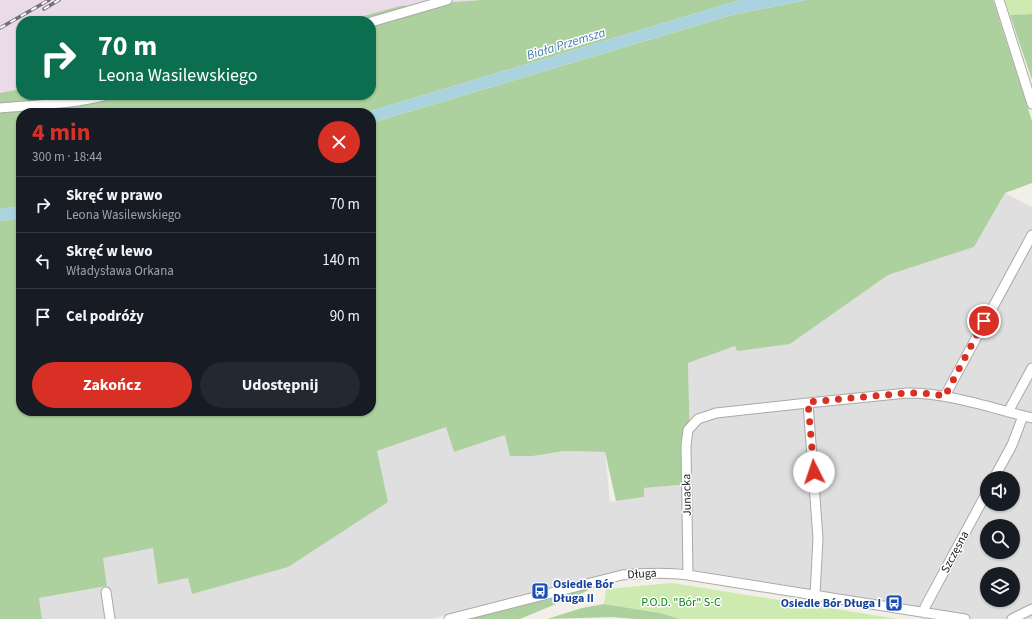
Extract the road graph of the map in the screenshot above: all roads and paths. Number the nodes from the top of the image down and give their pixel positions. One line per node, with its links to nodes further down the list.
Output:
1 (447, 0): 3 (street)
2 (1000, 3): 5 (street)
3 (376, 21)
4 (80, 100): 6 (street)
5 (1032, 104)
6 (0, 108)
7 (1032, 235): 9 (street)
8 (1032, 368): 11 (street)
9 (946, 396): 10 (street); 11 (street)
10 (808, 402): 15 (street, Junacka); 17 (street)
11 (1008, 412): 12 (street)
12 (1028, 417): 13 (street)
13 (998, 471)
14 (980, 505): 19 (street, Szczęsna)
15 (688, 575): 17 (street, Długa); 21 (street, Długa)
16 (106, 592): 20 (street)
17 (815, 595): 19 (street, Długa)
18 (1032, 609): 23 (street)
19 (925, 613): 22 (street, Długa)
20 (110, 619)
21 (449, 619)
22 (965, 619)
23 (1012, 619)

